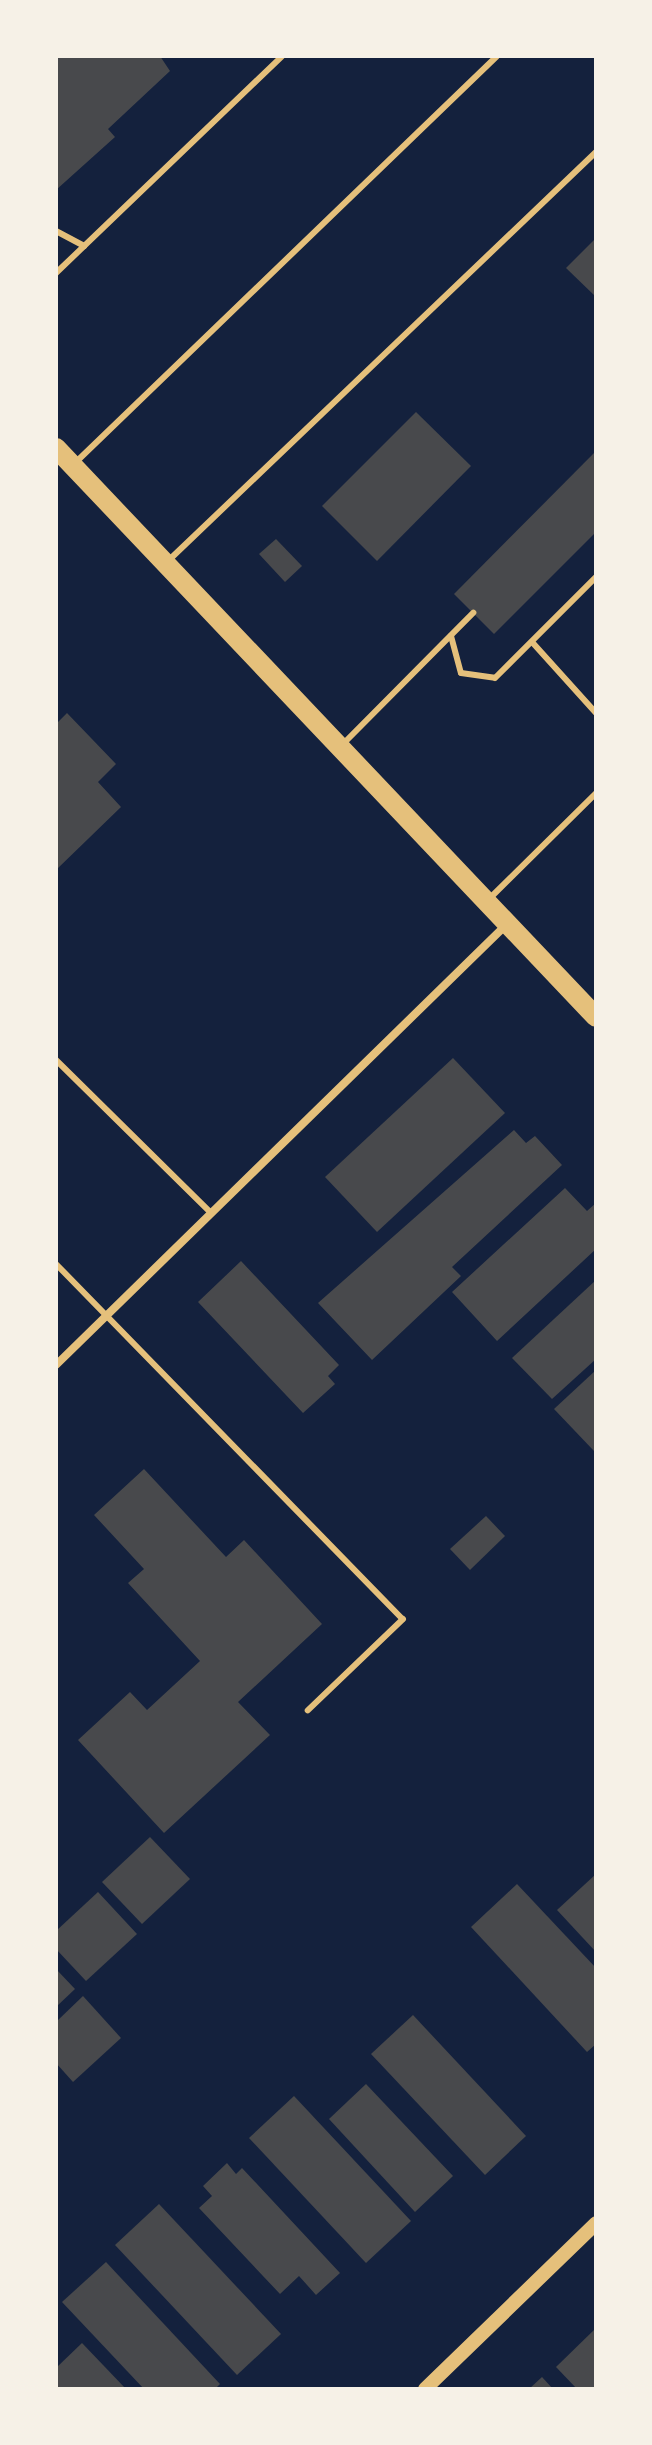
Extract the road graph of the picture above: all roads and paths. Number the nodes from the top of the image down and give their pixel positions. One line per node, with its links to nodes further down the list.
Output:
1 (282, 56): 5 (lane)
2 (497, 56): 8 (lane)
3 (596, 152): 9 (lane)
4 (56, 231): 5 (lane)
5 (84, 246): 6 (lane)
6 (56, 273)
7 (56, 448): 8 (main road)
8 (73, 466): 9 (main road)
9 (166, 564): 15 (main road)
10 (596, 577): 13 (lane)
11 (473, 613): 12 (lane)
12 (451, 636): 13 (lane); 15 (lane)
13 (532, 642): 14 (lane)
14 (596, 713)
15 (340, 747): 17 (main road)
16 (596, 793): 17 (lane)
17 (487, 901): 18 (main road)
18 (507, 923): 19 (main road); 21 (street)
19 (596, 1017)
20 (56, 1060): 21 (lane)
21 (211, 1213): 23 (street)
22 (56, 1264): 23 (lane)
23 (108, 1314): 24 (street); 25 (lane)
24 (56, 1365)
25 (308, 1710)
26 (596, 2223): 27 (street)
27 (425, 2389)

